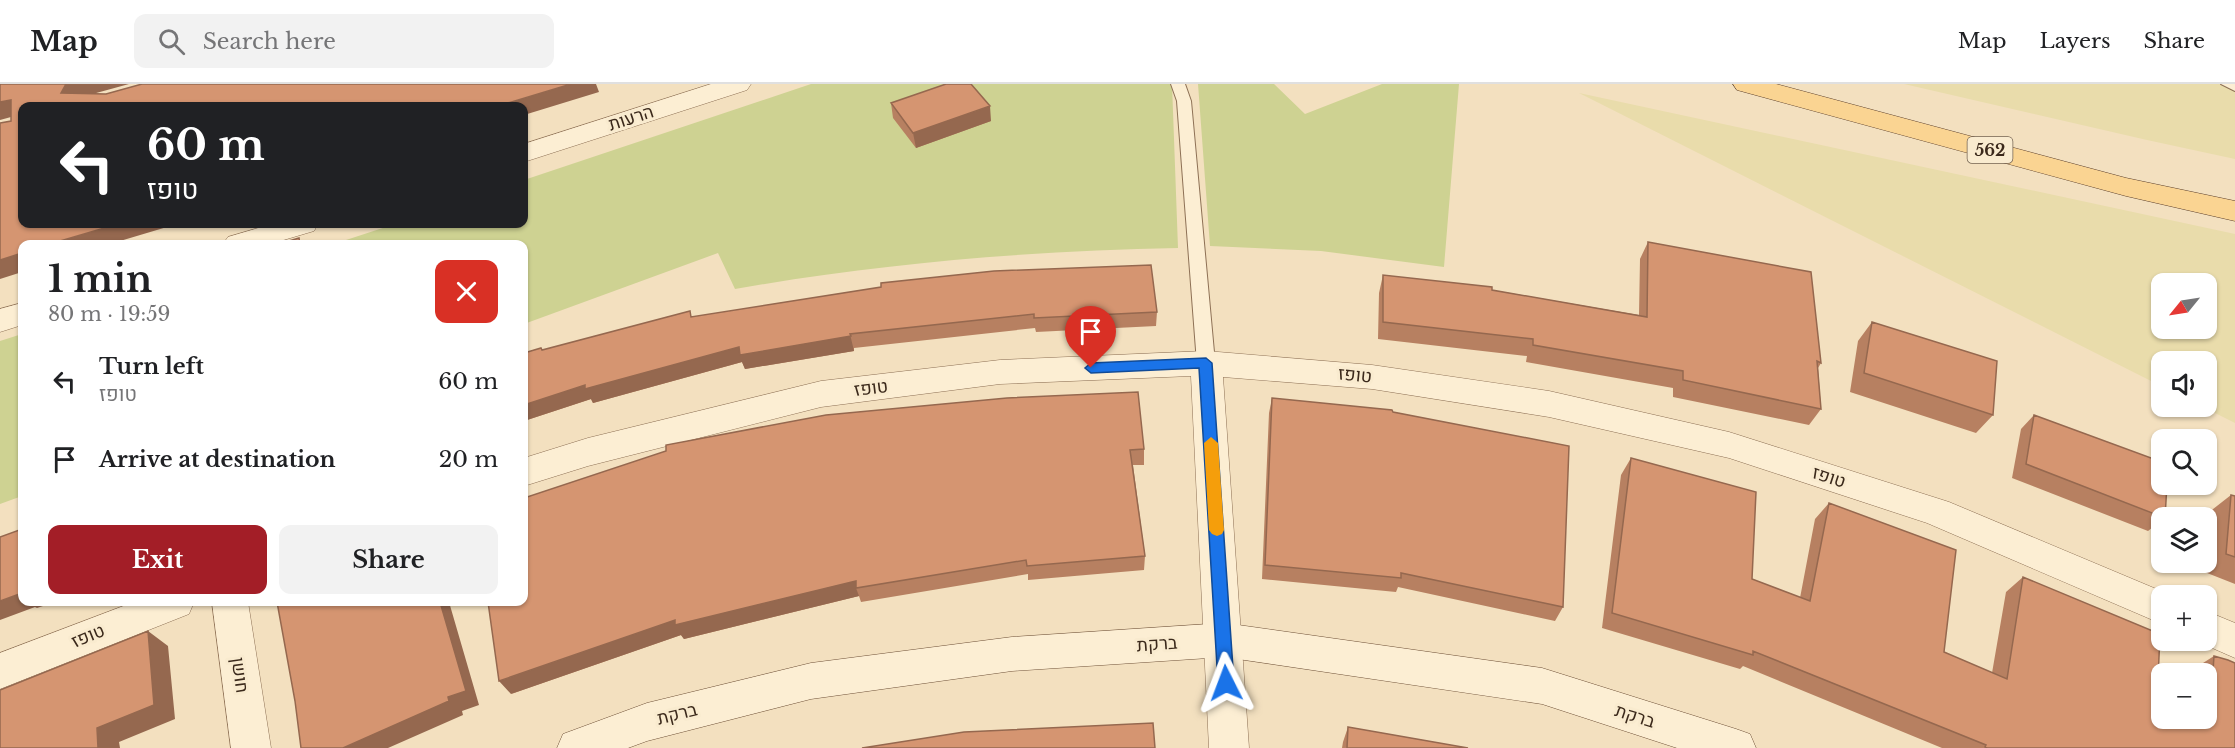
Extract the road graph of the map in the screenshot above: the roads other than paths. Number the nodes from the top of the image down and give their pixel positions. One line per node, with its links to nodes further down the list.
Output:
1 (738, 84): 6 (street, הרעות)
2 (1178, 84): 12 (lane)
3 (1746, 84): 7 (main road, 562)
4 (2228, 84): 5 (lane)
5 (2235, 87)
6 (528, 152)
7 (2235, 211)
8 (291, 228): 9 (street)
9 (251, 240)
10 (18, 315): 11 (street)
11 (0, 321)
12 (1206, 363): 13 (street, טופז); 14 (street, טופז); 18 (street)
13 (528, 471)
14 (2151, 603)
15 (166, 606): 20 (street, טופז)
16 (231, 606): 21 (street, חושן)
17 (2217, 633): 19 (street)
18 (1224, 640): 22 (street, ברקת); 23 (street); 24 (street, ברקת)
19 (2235, 641)
20 (0, 671)
21 (251, 748)
22 (577, 748)
23 (1229, 748)
24 (1736, 748)

